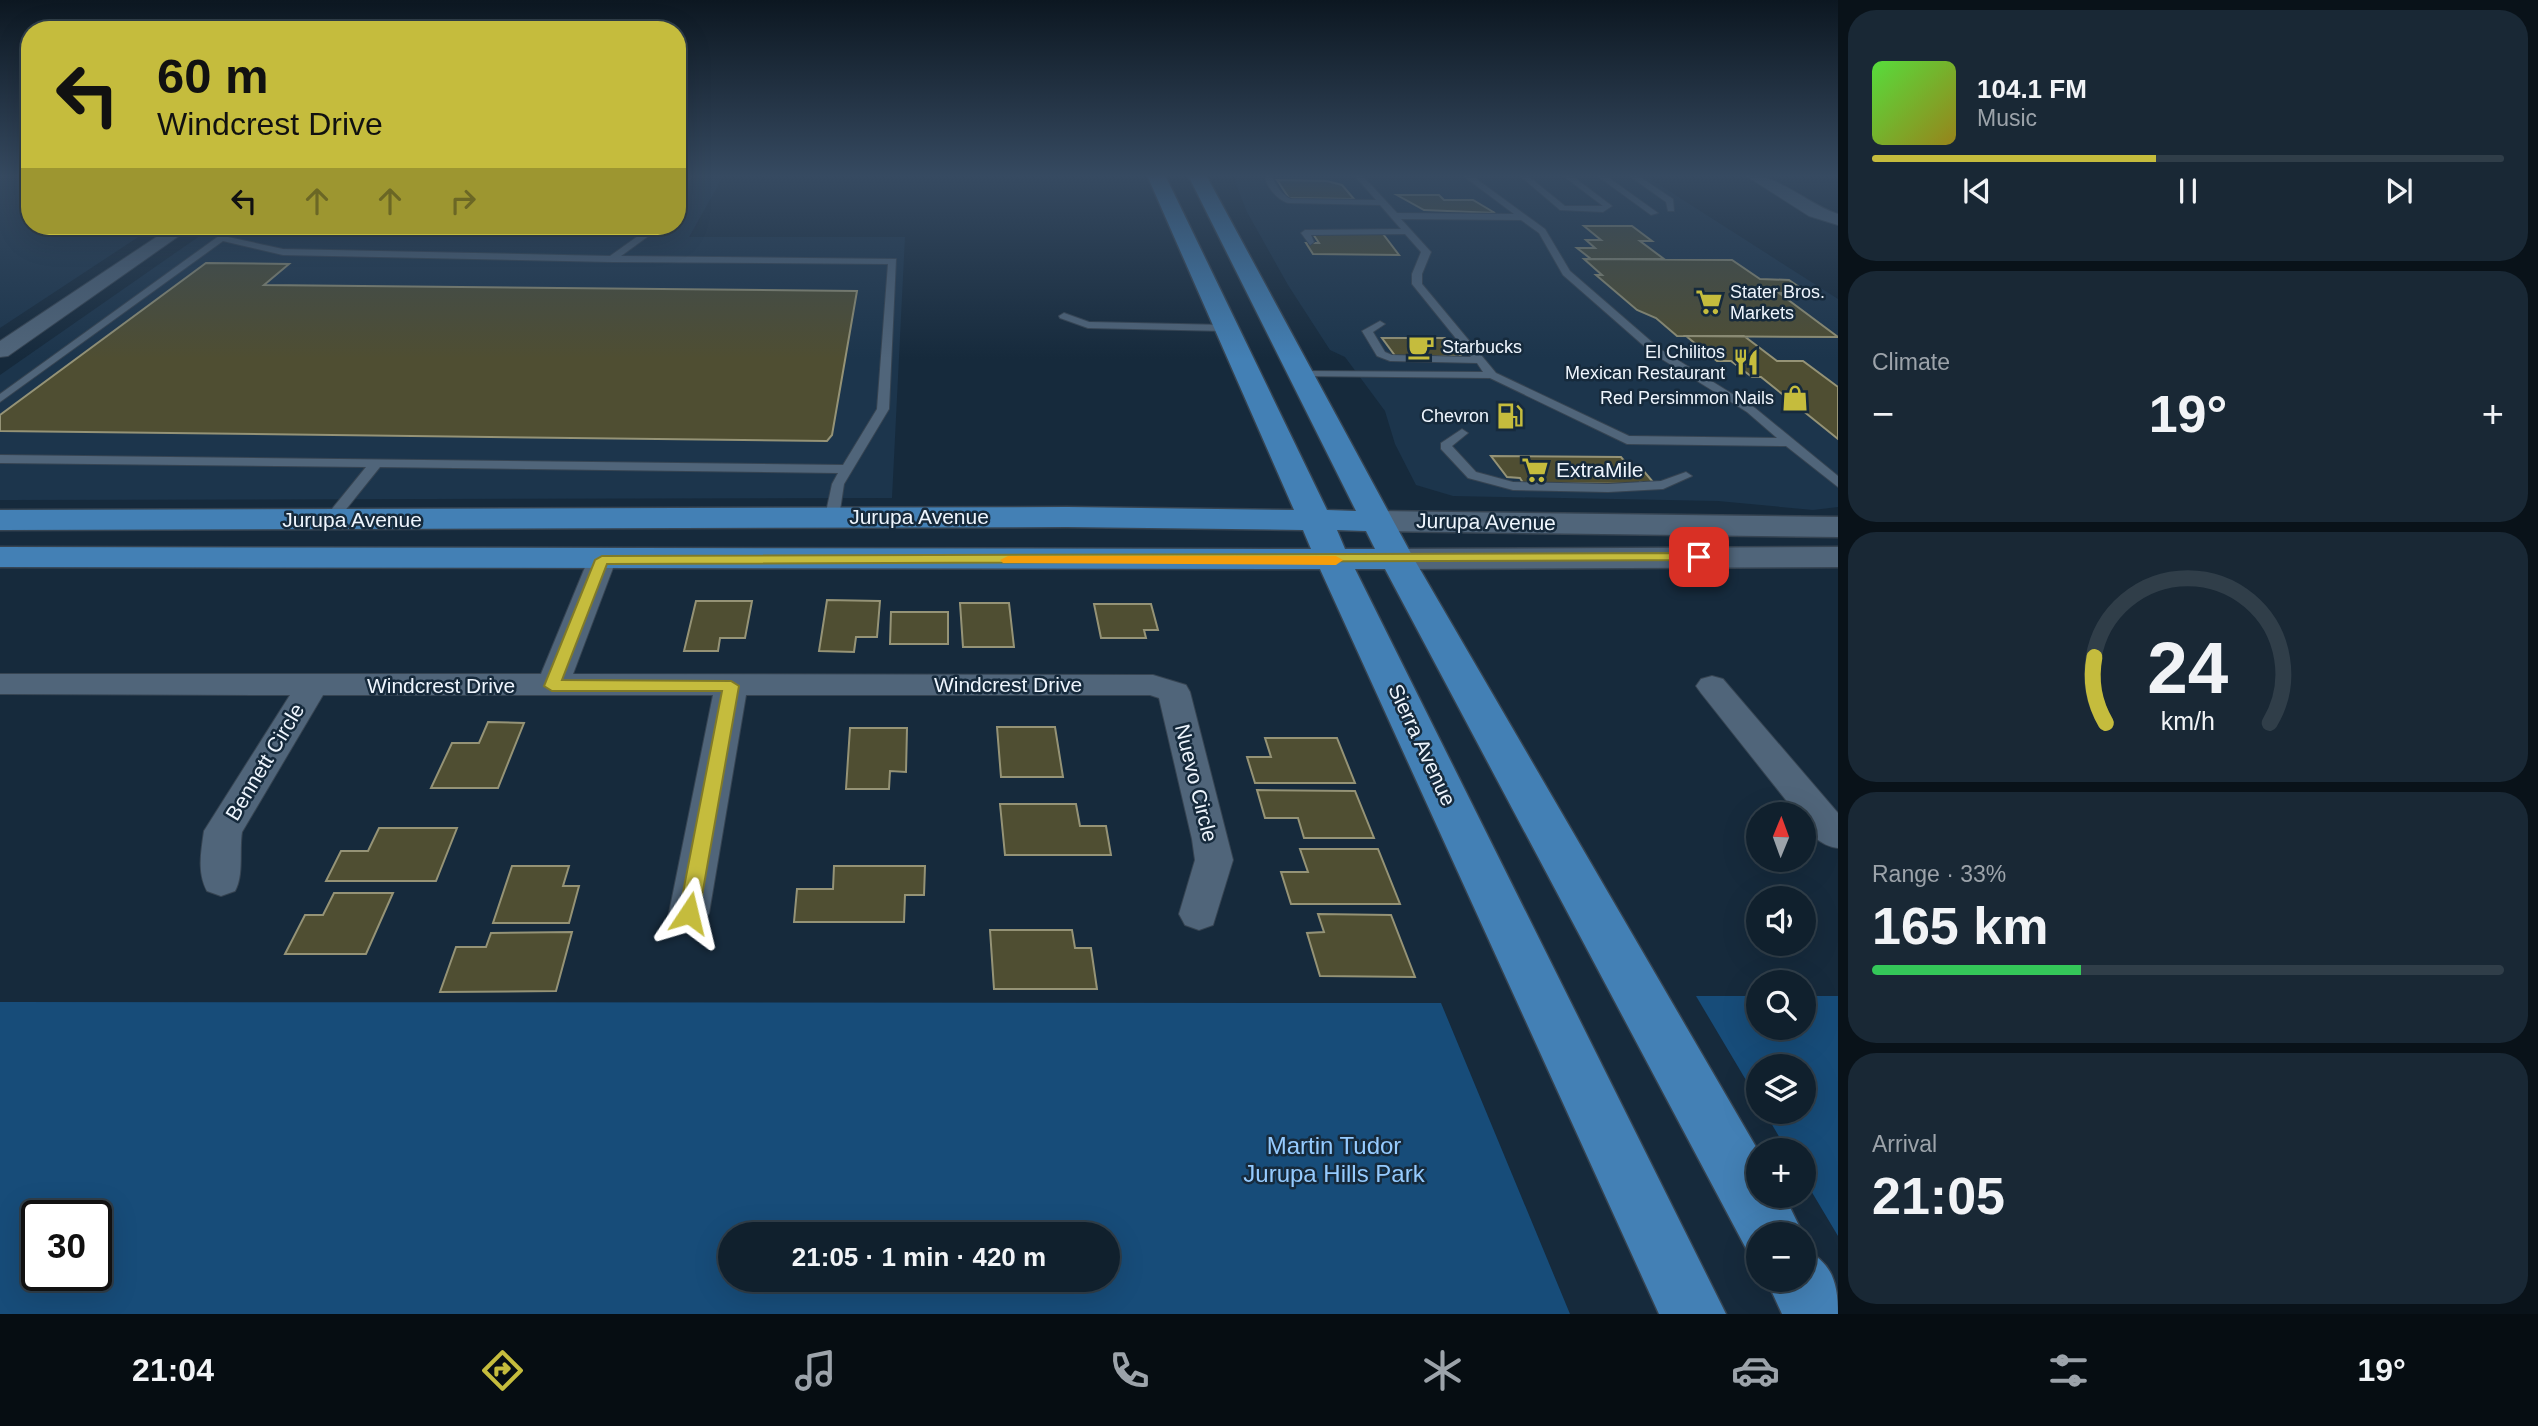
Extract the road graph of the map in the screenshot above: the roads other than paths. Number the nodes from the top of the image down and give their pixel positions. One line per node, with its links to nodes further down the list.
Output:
1 (169, 236): 14 (street)
2 (642, 236): 10 (lane)
3 (1184, 236): 13 (main road, Sierra Avenue)
4 (1231, 236): 16 (main road)
5 (1307, 236): 9 (lane)
6 (1413, 236): 15 (lane)
7 (1545, 236): 20 (lane)
8 (222, 238): 10 (lane); 18 (lane)
9 (1310, 242)
10 (612, 259): 23 (lane)
11 (1064, 316): 13 (lane)
12 (1380, 324): 15 (lane)
13 (1225, 328): 30 (main road, Sierra Avenue)
14 (0, 351)
15 (1480, 360): 17 (lane)
16 (1302, 374): 17 (lane); 31 (main road)
17 (1492, 375): 20 (lane)
18 (0, 399)
19 (1462, 433): 24 (lane)
20 (1788, 442): 25 (lane)
21 (0, 459): 22 (lane)
22 (376, 463): 23 (lane); 28 (lane)
23 (847, 469): 26 (lane)
24 (1686, 476)
25 (1838, 483)
26 (832, 517): 28 (main road, Jurupa Avenue); 30 (main road, Jurupa Avenue)
27 (0, 520): 28 (main road, Jurupa Avenue)
28 (330, 520)
29 (1838, 527): 31 (main road, Jurupa Avenue)
30 (1326, 540): 31 (main road, Jurupa Avenue); 34 (main road, Jurupa Avenue); 47 (main road, Sierra Avenue)
31 (1387, 540): 33 (main road, Jurupa Avenue); 45 (main road)
32 (0, 557): 34 (main road, Jurupa Avenue)
33 (1838, 557)
34 (602, 560): 37 (street)
35 (0, 684): 36 (street, Windcrest Drive)
36 (312, 686): 37 (street, Windcrest Drive); 42 (street, Bennett Circle)
37 (552, 686): 38 (street, Windcrest Drive)
38 (731, 686): 40 (street, Windcrest Drive); 43 (street)
39 (1712, 686): 41 (street)
40 (1174, 692): 44 (street, Nuevo Circle)
41 (1836, 834)
42 (221, 881)
43 (689, 913)
44 (1199, 914)
45 (1765, 1222)
46 (1805, 1292): 48 (main road)
47 (1693, 1314)
48 (1817, 1314)

